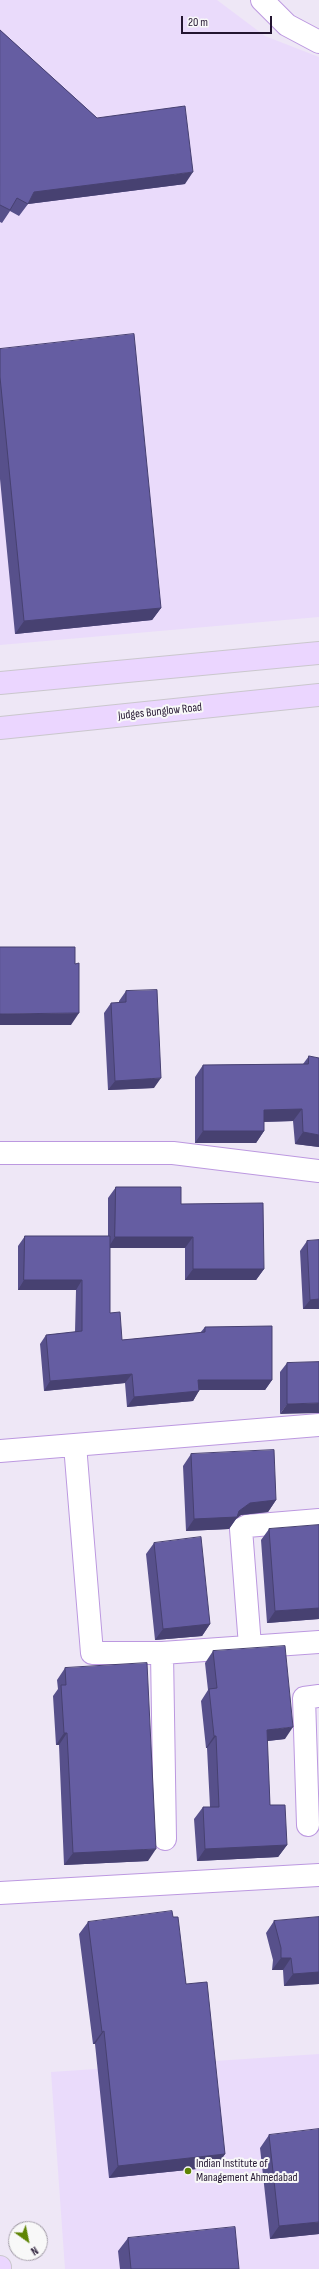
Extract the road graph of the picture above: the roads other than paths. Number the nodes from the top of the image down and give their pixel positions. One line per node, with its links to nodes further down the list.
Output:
1 (262, 0): 2 (street)
2 (319, 42)
3 (319, 653): 4 (main road)
4 (0, 683)
5 (319, 695): 6 (main road, Judges Bunglow Road)
6 (0, 728)
7 (0, 1154): 8 (street)
8 (319, 1171)
9 (319, 1425): 10 (street)
10 (75, 1445): 11 (street); 15 (street)
11 (0, 1450)
12 (319, 1520): 14 (street)
13 (319, 1642): 14 (street)
14 (250, 1646): 15 (street)
15 (162, 1653): 18 (street)
16 (319, 1696): 17 (street)
17 (308, 1825)
18 (166, 1839)
19 (319, 1875): 20 (street)
20 (0, 1893)

